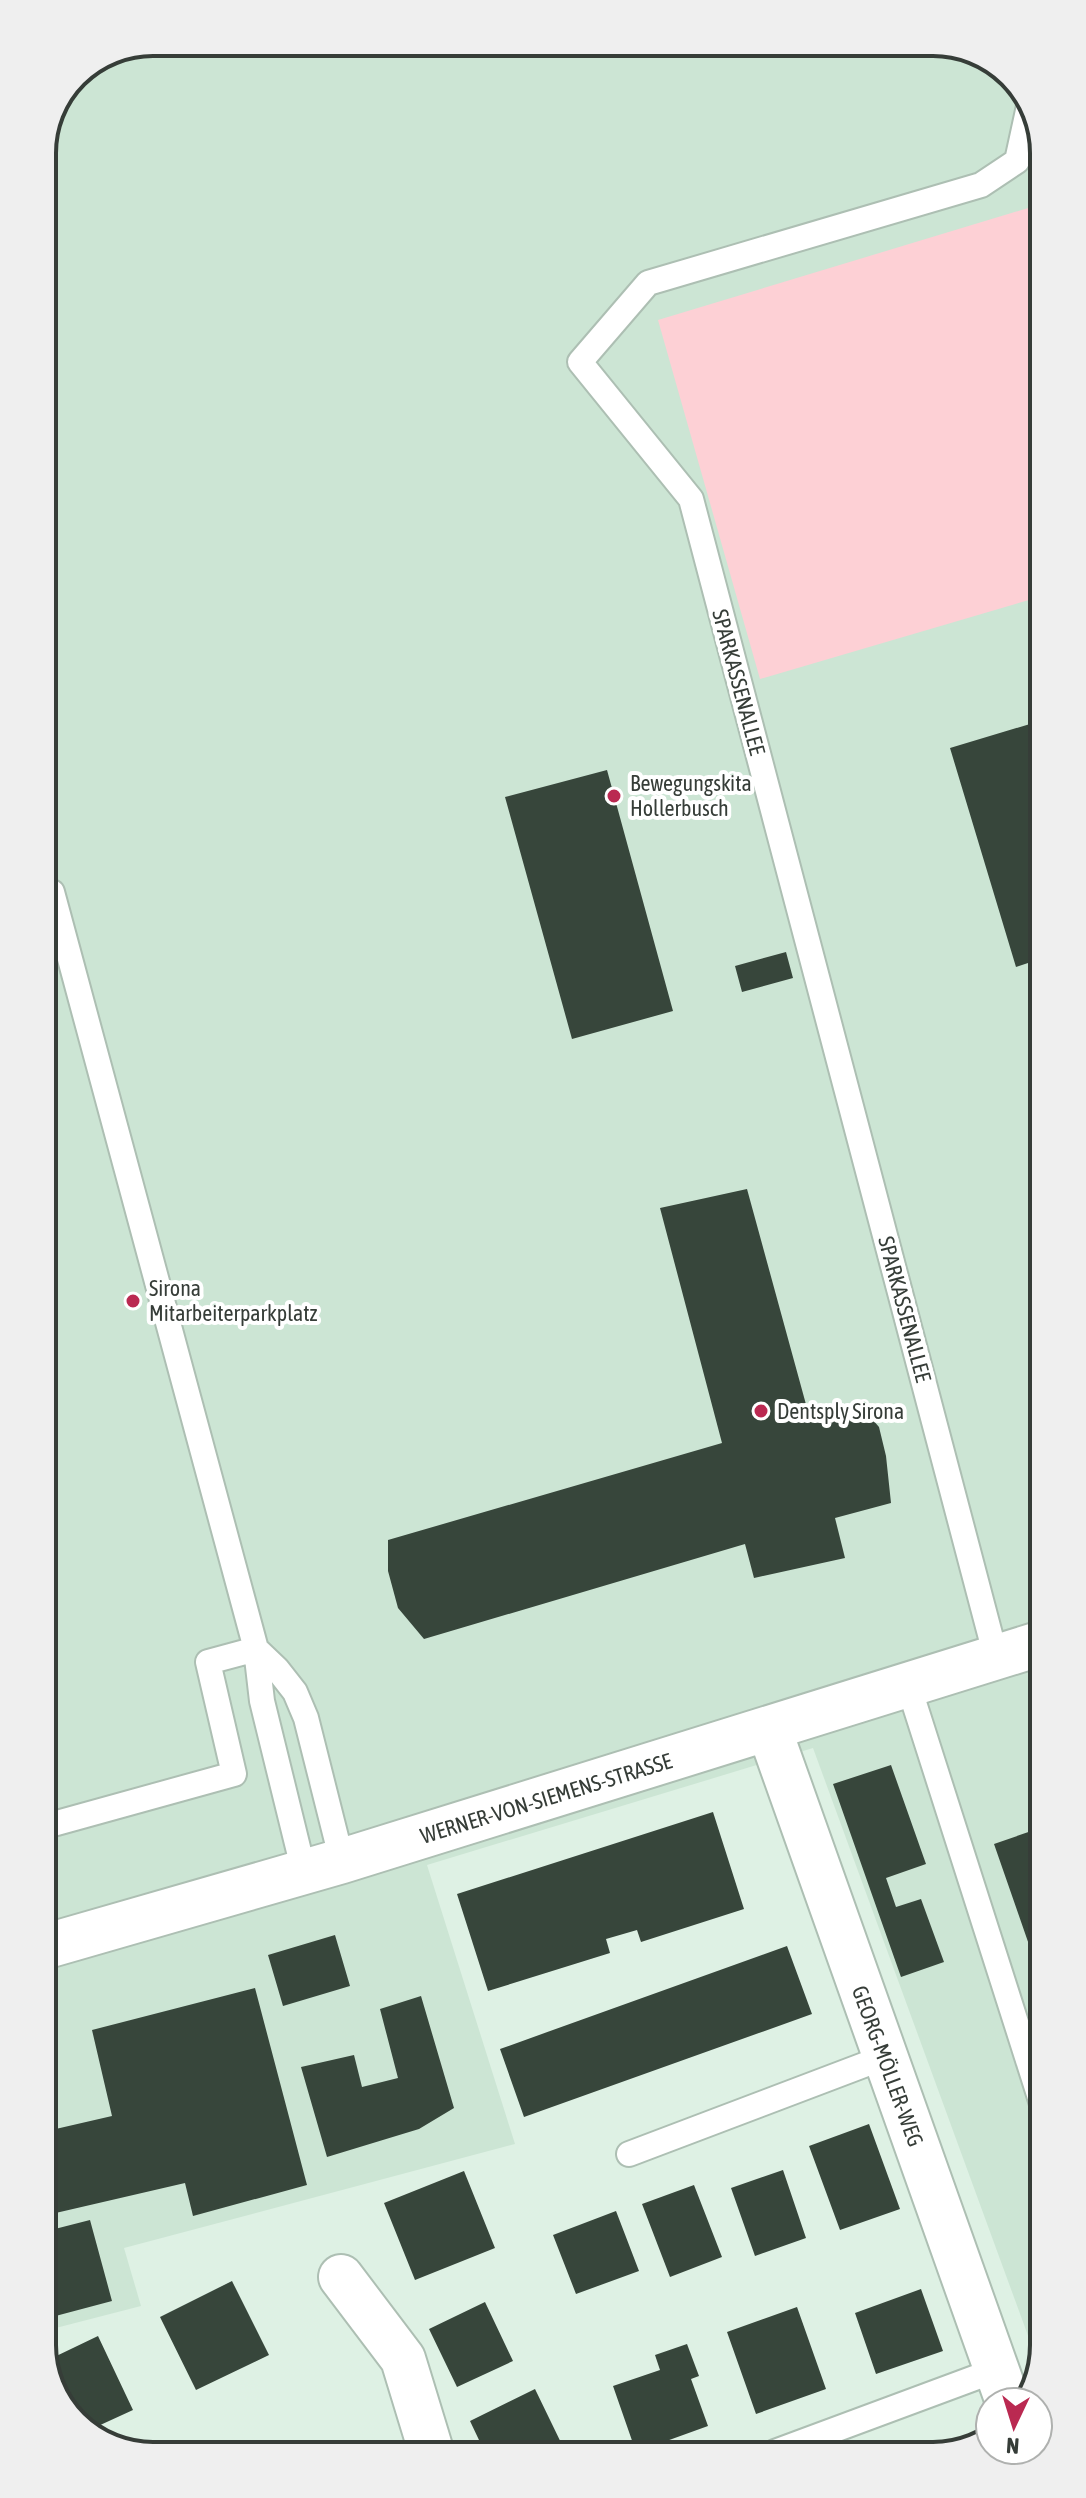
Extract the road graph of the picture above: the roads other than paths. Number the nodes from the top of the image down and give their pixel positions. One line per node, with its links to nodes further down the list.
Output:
1 (1025, 123): 5 (lane, SPARKASSENALLEE)
2 (56, 907): 4 (lane)
3 (1030, 1647): 5 (street, WERNER-VON-SIEMENS-STRASSE)
4 (256, 1649): 8 (lane); 9 (lane); 9 (lane)
5 (996, 1657): 6 (street, WERNER-VON-SIEMENS-STRASSE)
6 (908, 1684): 7 (street, WERNER-VON-SIEMENS-STRASSE); 12 (lane)
7 (769, 1729): 9 (street, WERNER-VON-SIEMENS-STRASSE); 11 (street, GEORG-MÖLLER-WEG)
8 (56, 1823)
9 (323, 1867): 10 (street, WERNER-VON-SIEMENS-STRASSE)
10 (56, 1943)
11 (885, 2057): 13 (lane); 15 (street, GEORG-MÖLLER-WEG)
12 (1030, 2066)
13 (629, 2154)
14 (341, 2277): 17 (street)
15 (1002, 2386)
16 (974, 2394): 18 (lane)
17 (428, 2442)
18 (809, 2442)

